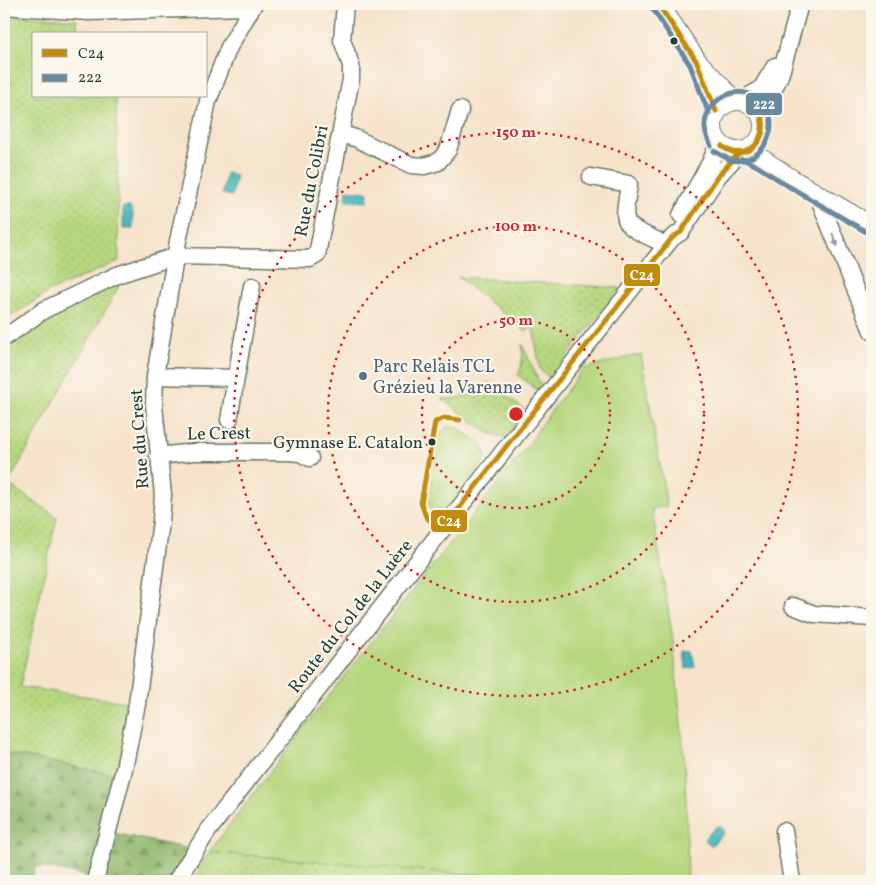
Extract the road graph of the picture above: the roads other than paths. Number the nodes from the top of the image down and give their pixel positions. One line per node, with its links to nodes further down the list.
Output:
1 (345, 4): 11 (street, Rue du Colibri)
2 (658, 4): 6 (main road)
3 (4, 6): 4 (street)
4 (252, 6): 18 (street, Rue du Crest)
5 (798, 11): 7 (street); 10 (street)
6 (697, 62): 7 (main road); 9 (main road)
7 (738, 100): 9 (main road); 10 (main road)
8 (460, 110): 11 (street)
9 (716, 112): 12 (main road)
10 (763, 124): 13 (main road); 15 (main road)
11 (341, 134): 18 (street, Rue du Colibri)
12 (718, 144): 13 (main road); 17 (street, Route du Col de la Luère)
13 (742, 152): 15 (main road); 17 (street, Route du Col de la Luère)
14 (591, 177): 17 (street)
15 (817, 194): 16 (main road); 20 (street, one-way to 20)
16 (872, 227)
17 (665, 240): 31 (street, Route du Col de la Luère)
18 (176, 256): 21 (street, Rue du Colibri); 22 (street, Rue du Crest)
19 (252, 286): 23 (street)
20 (872, 331)
21 (4, 338)
22 (155, 376): 23 (street); 25 (street, Rue du Crest)
23 (236, 378): 24 (street)
24 (229, 420)
25 (158, 456): 26 (street, Le Crest); 30 (street, Rue du Crest)
26 (310, 458)
27 (793, 606): 28 (street)
28 (872, 618)
29 (784, 832): 32 (street)
30 (95, 881)
31 (176, 881)
32 (792, 881)

